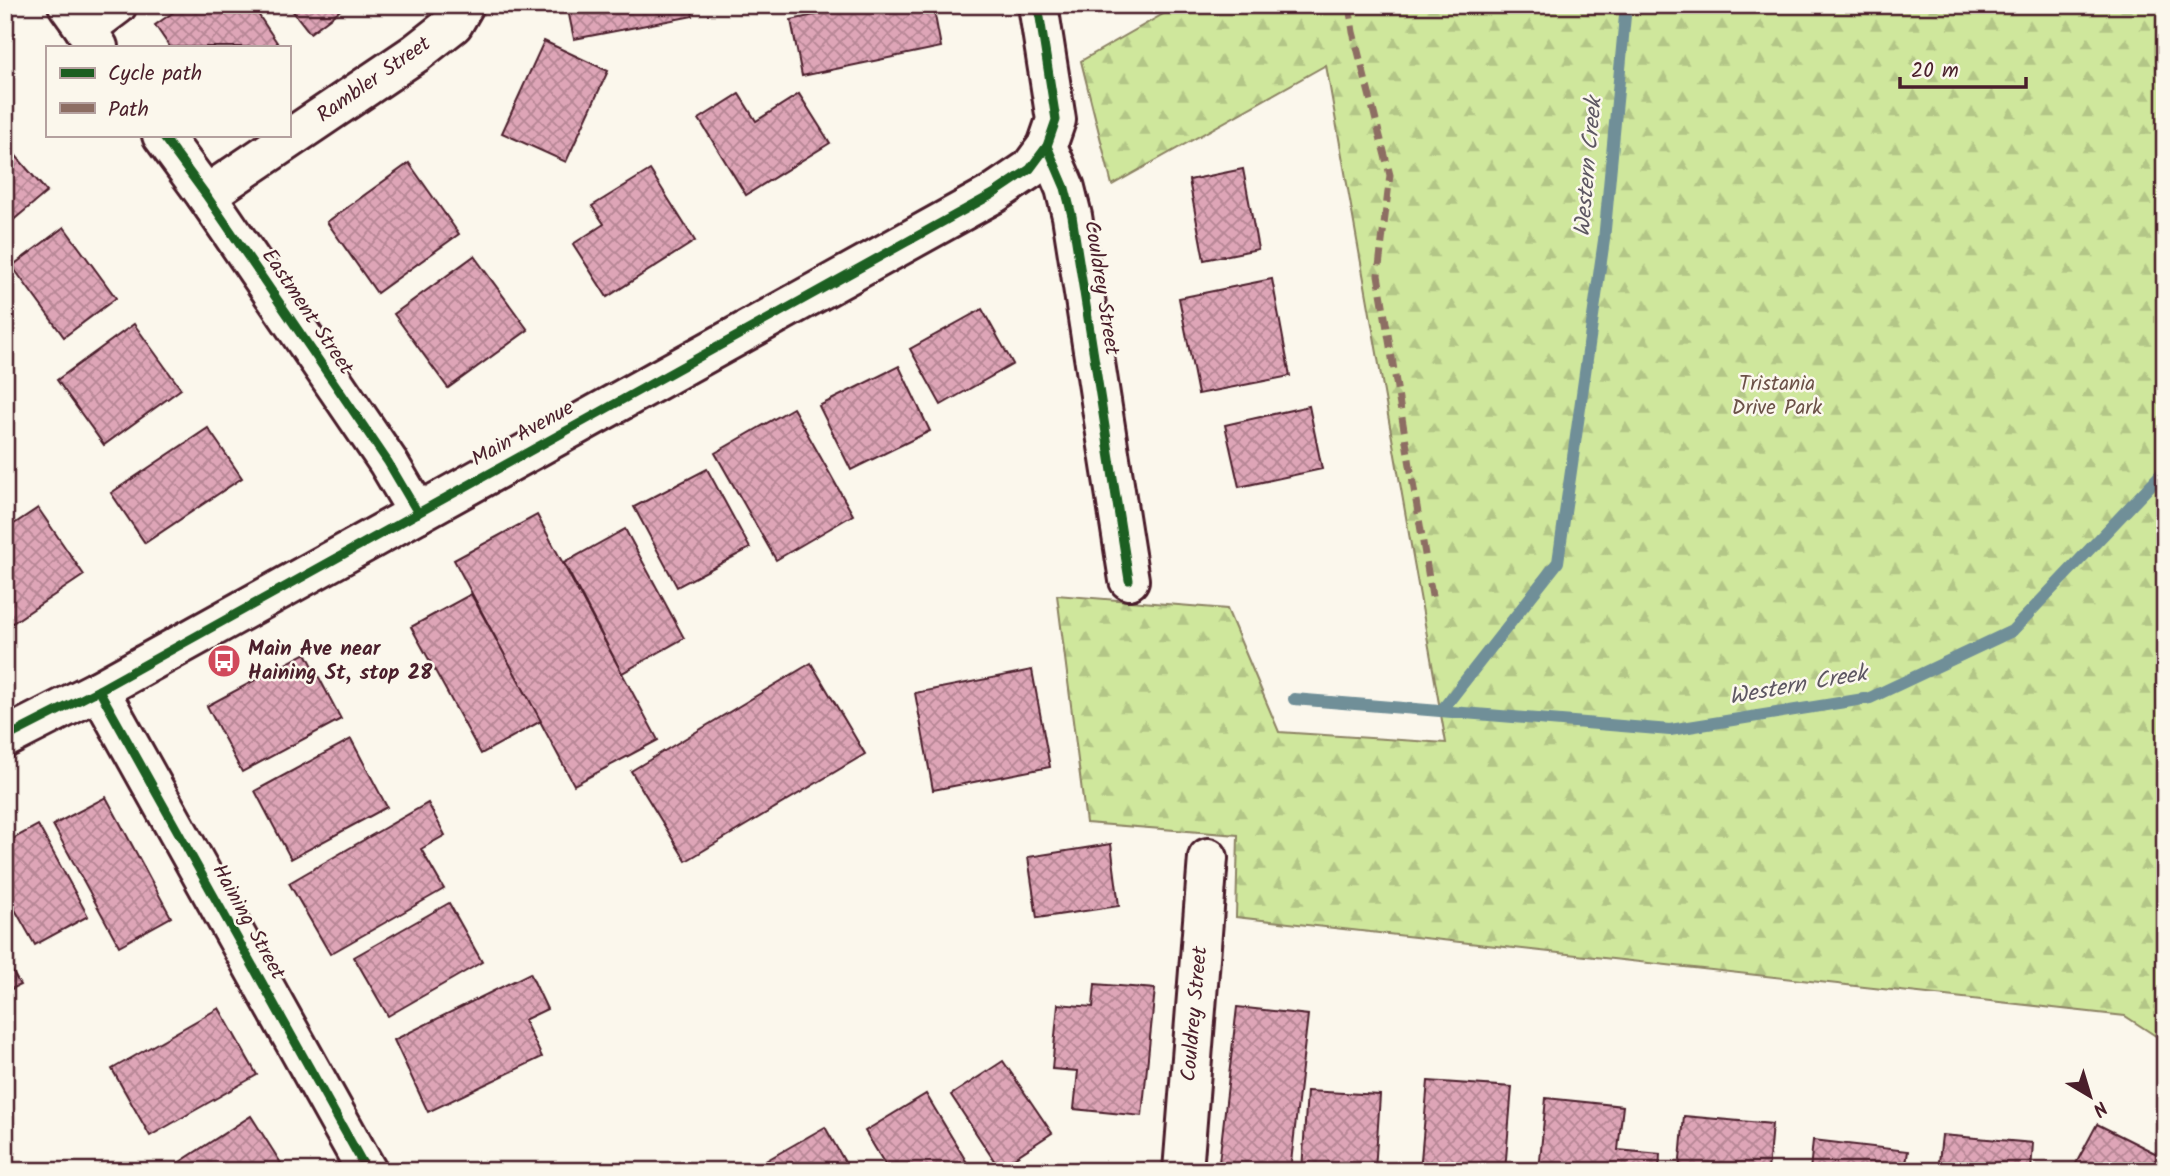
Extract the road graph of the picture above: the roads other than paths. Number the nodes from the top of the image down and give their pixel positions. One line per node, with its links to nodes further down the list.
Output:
1 (117, 5): 4 (street)
2 (464, 5): 7 (street, Rambler Street)
3 (1038, 5): 6 (street)
4 (84, 27)
5 (163, 136): 7 (street, Eastment Street)
6 (1047, 146): 8 (street, Main Avenue); 9 (street, Couldrey Street)
7 (206, 195): 8 (street, Eastment Street)
8 (418, 513): 10 (street, Main Avenue)
9 (1129, 580)
10 (99, 690): 11 (street, Main Avenue); 13 (street, Haining Street)
11 (5, 738)
12 (1208, 858): 14 (street, Couldrey Street)
13 (367, 1171)
14 (1182, 1171)

